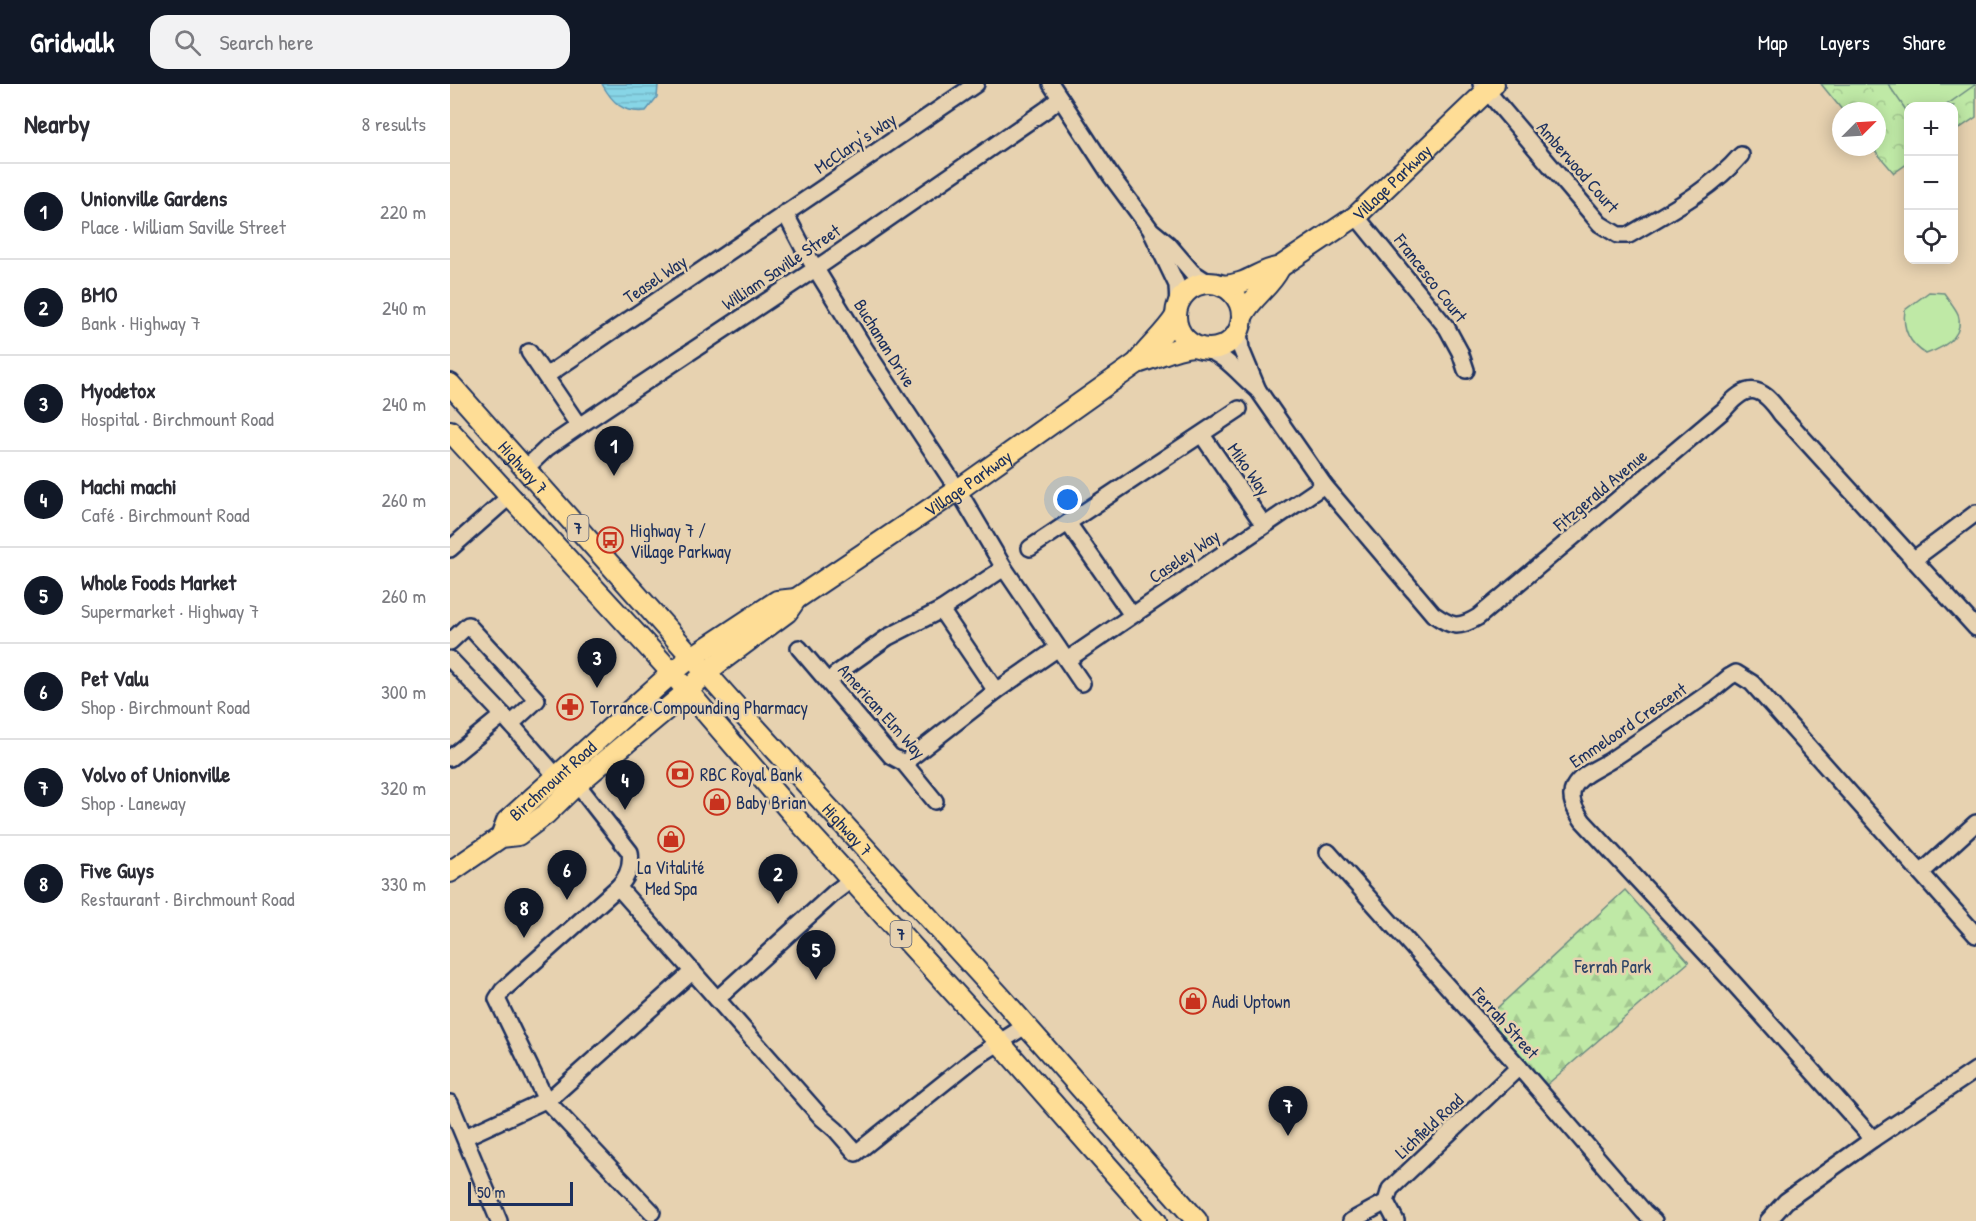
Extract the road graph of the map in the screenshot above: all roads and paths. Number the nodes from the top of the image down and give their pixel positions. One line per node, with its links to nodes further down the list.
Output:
1 (976, 84): 6 (street, McClary's Way)
2 (1051, 84): 4 (street)
3 (1487, 86): 5 (street, Amberwood Court); 7 (main road, Village Parkway)
4 (1060, 98): 8 (street); 10 (street, William Saville Street)
5 (1741, 156)
6 (785, 213): 10 (street, Buchanan Drive); 18 (street, Teasel Way)
7 (1356, 216): 9 (main road, Village Parkway); 17 (street, Francesco Court)
8 (1151, 230): 11 (street); 12 (street)
9 (1280, 267): 11 (main road, Village Parkway); 13 (main road, Village Parkway)
10 (815, 268): 22 (street, William Saville Street); 27 (street, Buchanan Drive)
11 (1216, 285): 12 (main road); 13 (main road)
12 (1177, 311): 14 (main road); 16 (main road, Village Parkway)
13 (1241, 323): 14 (main road); 20 (street, Fitzgerald Avenue)
14 (1200, 348): 16 (main road, Village Parkway); 20 (street, Fitzgerald Avenue)
15 (529, 352): 18 (street)
16 (1137, 363): 27 (main road, Village Parkway)
17 (1466, 370)
18 (546, 376): 22 (street)
19 (450, 384): 25 (main road, Highway 7 / 7)
20 (1258, 390): 26 (street, Fitzgerald Avenue)
21 (1239, 409): 24 (street)
22 (579, 426): 25 (street, William Saville Street)
23 (450, 430): 28 (main road, Highway 7 / 7)
24 (1202, 435): 30 (street); 31 (street, Miko Way)
25 (525, 469): 43 (main road, Highway 7 / 7)
26 (1324, 485): 31 (street, Caseley Way); 34 (street, Fitzgerald Avenue)
27 (958, 490): 35 (street, Buchanan Drive); 36 (main road, Village Parkway)
28 (510, 496): 33 (street); 46 (main road, Highway 7 / 7)
29 (1976, 513): 34 (street)
30 (1068, 523): 32 (street); 38 (street)
31 (1264, 525): 38 (street, Caseley Way)
32 (1030, 548)
33 (450, 549)
34 (1913, 560): 39 (street, Fitzgerald Avenue)
35 (1004, 568): 37 (street); 42 (street, Buchanan Drive)
36 (796, 599): 43 (main road, Village Parkway); 45 (main road, Village Parkway)
37 (941, 609): 47 (street); 50 (street)
38 (1132, 615): 42 (street, Caseley Way)
39 (1976, 628)
40 (450, 642): 51 (street)
41 (800, 648): 47 (street, American Elm Way)
42 (1062, 654): 48 (street, Buchanan Drive); 50 (street, Caseley Way)
43 (692, 657): 45 (main road, Highway 7 / 7); 46 (main road, Birchmount Road)
44 (450, 659): 51 (street)
45 (706, 672): 49 (main road, Village Parkway); 67 (main road, Highway 7 / 7)
46 (672, 673): 49 (main road, Highway 7 / 7); 54 (main road, Birchmount Road)
47 (829, 682): 53 (street, American Elm Way)
48 (1082, 683)
49 (688, 691): 55 (main road, Birchmount Road); 62 (main road, Highway 7 / 7)
50 (996, 691): 53 (street, Caseley Way)
51 (507, 719): 52 (street); 54 (street)
52 (453, 750)
53 (903, 764): 56 (street, American Elm Way)
54 (557, 777): 58 (main road, Birchmount Road)
55 (578, 784): 58 (main road, Birchmount Road); 63 (street)
56 (935, 801)
57 (1976, 823): 61 (street)
58 (501, 837): 60 (main road, Birchmount Road)
59 (1328, 852): 69 (street, Ferrah Street)
60 (450, 872)
61 (1921, 873): 64 (street, Emmeloord Crescent); 74 (street, Emmeloord Crescent)
62 (851, 880): 66 (street); 68 (main road, Highway 7 / 7)
63 (618, 887): 65 (street); 71 (street)
64 (1976, 935)
65 (693, 971): 66 (street); 71 (street)
66 (717, 999): 68 (street)
67 (1025, 1026): 68 (street); 79 (main road, Highway 7 / 7)
68 (999, 1042): 78 (main road, Highway 7 / 7)
69 (1519, 1067): 75 (street, Lichfield Road); 82 (street, Ferrah Street)
70 (1976, 1070): 74 (street)
71 (546, 1100): 73 (street); 76 (street)
72 (450, 1103): 73 (street)
73 (465, 1137): 77 (street)
74 (1873, 1139): 83 (street)
75 (1386, 1202): 80 (street); 81 (street)
76 (652, 1212)
77 (499, 1221)
78 (1156, 1221)
79 (1197, 1221)
80 (1351, 1221)
81 (1396, 1221)
82 (1654, 1221)
83 (1768, 1221)

